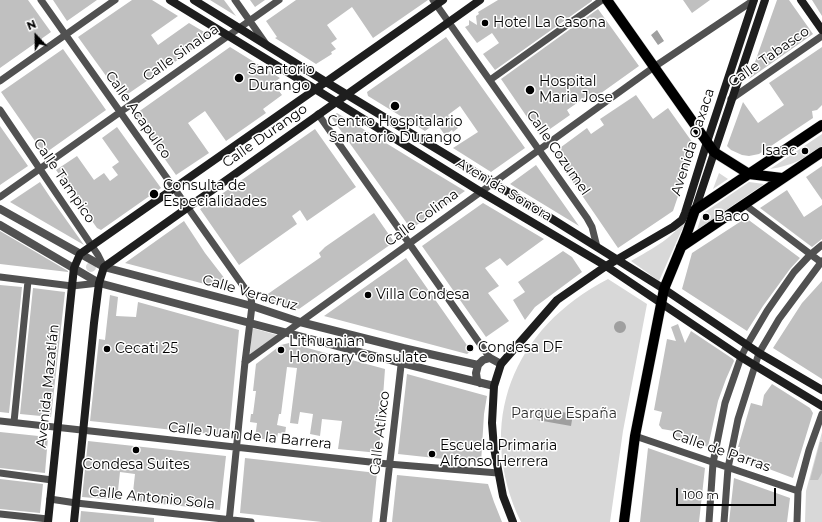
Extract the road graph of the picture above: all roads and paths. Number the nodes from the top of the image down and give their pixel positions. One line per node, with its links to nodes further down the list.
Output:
1 (40, 0): 18 (street, Calle Acapulco)
2 (115, 0): 18 (street)
3 (170, 0): 19 (main road, Avenida Sonora)
4 (194, 0): 16 (main road, Avenida Sonora)
5 (235, 0): 14 (street)
6 (279, 0): 14 (street, Calle Sinaloa)
7 (480, 0): 15 (main road, Calle Durango)
8 (602, 0): 25 (street)
9 (608, 0): 24 (main road)
10 (754, 0): 24 (street, Calle Colima); 36 (main road, Avenida Oaxaca)
11 (765, 0): 30 (main road, Avenida Oaxaca)
12 (801, 0): 17 (main road)
13 (437, 1): 15 (street, Calle Cozumel); 27 (main road, Calle Durango)
14 (250, 21): 16 (street, Calle Sinaloa); 21 (street)
15 (449, 22): 25 (street, Calle Cozumel); 29 (main road, Calle Durango)
16 (239, 28): 19 (street, Calle Sinaloa); 21 (main road, Avenida Sonora)
17 (822, 30)
18 (65, 35): 26 (street); 33 (street, Calle Acapulco)
19 (229, 35): 23 (main road, Avenida Sonora); 33 (street, Calle Sinaloa)
20 (822, 36): 30 (street, Calle Tabasco)
21 (267, 46): 22 (main road, Avenida Sonora)
22 (285, 56): 23 (main road); 27 (main road, Avenida Sonora)
23 (278, 65): 28 (main road, Avenida Sonora)
24 (654, 67): 36 (main road); 38 (street, Calle Colima)
25 (490, 80): 38 (street, Calle Cozumel)
26 (0, 81)
27 (326, 82): 28 (main road, Calle Durango); 29 (main road, Avenida Sonora)
28 (316, 89): 31 (main road, Avenida Sonora); 46 (main road, Calle Durango)
29 (347, 94): 31 (main road, Calle Durango); 37 (main road, Avenida Sonora)
30 (731, 99): 39 (main road, Avenida Oaxaca)
31 (336, 102): 34 (main road, Calle Durango); 41 (main road, Avenida Sonora)
32 (0, 110): 42 (street, Calle Tampico)
33 (120, 112): 42 (street, Calle Sinaloa); 46 (street, Calle Acapulco)
34 (318, 114): 50 (main road, Calle Durango); 57 (street)
35 (822, 125): 43 (main road)
36 (707, 142): 39 (main road); 65 (main road, Avenida Oaxaca)
37 (433, 146): 41 (main road); 45 (main road, Avenida Sonora)
38 (539, 150): 45 (street, Calle Colima); 62 (street, Calle Cozumel)
39 (714, 152): 43 (main road); 52 (main road, Avenida Oaxaca)
40 (822, 152): 44 (main road)
41 (425, 157): 47 (main road, Avenida Sonora)
42 (40, 169): 48 (street, Calle Sinaloa); 60 (street, Calle Tampico)
43 (748, 174): 44 (main road); 52 (main road)
44 (782, 178): 49 (main road)
45 (494, 183): 47 (street, Calle Colima); 53 (main road, Avenida Sonora)
46 (174, 188): 50 (street, Calle Acapulco); 60 (main road, Calle Durango)
47 (481, 192): 54 (main road, Avenida Sonora); 57 (street, Calle Colima)
48 (0, 197)
49 (744, 204): 61 (main road); 64 (street)
50 (187, 207): 68 (main road, Calle Durango); 76 (street, Calle Acapulco)
51 (0, 209): 63 (street, Calle Veracruz)
52 (695, 210): 61 (main road, Avenida Oaxaca)
53 (541, 212): 54 (main road); 56 (main road, Avenida Sonora)
54 (534, 223): 58 (main road, Avenida Sonora)
55 (0, 225): 69 (street, Calle Veracruz)
56 (578, 235): 58 (main road); 62 (main road, Avenida Sonora)
57 (409, 244): 77 (street, Calle Colima); 84 (street)
58 (571, 245): 67 (main road, Avenida Sonora)
59 (822, 245): 64 (street)
60 (92, 246): 63 (main road, Calle Durango); 68 (street, Calle Tampico)
61 (681, 246): 74 (main road, Avenida Oaxaca)
62 (597, 247): 65 (main road, Avenida Sonora)
63 (80, 254): 68 (street, Calle Veracruz); 69 (main road, Avenida Mazatlán)
64 (810, 255): 66 (street); 80 (street)
65 (617, 259): 67 (main road, Avenida Oaxaca); 74 (main road, Avenida Sonora)
66 (822, 262): 82 (street)
67 (606, 266): 75 (main road, Avenida Sonora); 87 (main road, Avenida Oaxaca)
68 (104, 267): 72 (main road); 76 (street, Calle Veracruz)
69 (74, 268): 72 (street, Calle Veracruz); 73 (main road, Avenida Mazatlán)
70 (0, 277): 71 (street)
71 (28, 281): 73 (street); 96 (street)
72 (99, 283): 73 (street); 78 (street, Calle Veracruz); 98 (main road)
73 (72, 286): 97 (main road, Avenida Mazatlán)
74 (664, 289): 75 (main road, Avenida Oaxaca); 80 (main road, Avenida Sonora)
75 (661, 303): 83 (main road, Avenida Sonora); 99 (main road, Avenida Oaxaca)
76 (252, 306): 77 (street, Calle Veracruz); 78 (street)
77 (300, 322): 79 (street, Calle Colima); 81 (street, Calle Veracruz)
78 (250, 323): 79 (street, Calle Veracruz); 85 (street)
79 (286, 332): 85 (street, Calle Colima); 86 (street, Calle Veracruz)
80 (747, 345): 82 (main road, Avenida Sonora); 83 (street)
81 (403, 348): 86 (street, Calle Atlixco); 88 (street, Calle Veracruz)
82 (759, 353): 89 (street); 92 (main road, Avenida Sonora)
83 (742, 357): 89 (main road, Avenida Sonora); 101 (street)
84 (490, 358): 87 (street); 88 (street)
85 (245, 362): 100 (street)
86 (401, 363): 90 (street, Calle Veracruz); 102 (street, Calle Atlixco)
87 (501, 364): 91 (main road)
88 (478, 365): 90 (street)
89 (755, 366): 93 (main road, Avenida Sonora); 103 (street)
90 (480, 383): 91 (street, Calle Veracruz)
91 (494, 386): 105 (main road)
92 (822, 390)
93 (822, 406)
94 (822, 414): 107 (street)
95 (0, 421): 96 (street, Calle Juan de la Barrera)
96 (14, 422): 97 (street, Calle Juan de la Barrera)
97 (57, 427): 98 (street, Calle Juan de la Barrera); 106 (main road, Avenida Mazatlán)
98 (84, 430): 100 (street, Calle Juan de la Barrera); 109 (main road)
99 (636, 436): 101 (street, Calle de Parras); 113 (main road, Avenida Oaxaca)
100 (236, 448): 102 (street, Calle Juan de la Barrera); 112 (street)
101 (713, 463): 103 (street, Calle de Parras); 118 (street)
102 (388, 464): 105 (street, Calle Juan de la Barrera); 116 (street, Calle Atlixco)
103 (728, 468): 107 (street, Calle de Parras); 119 (street)
104 (0, 473): 106 (street)
105 (498, 473): 117 (main road)
106 (52, 480): 108 (main road, Avenida Mazatlán)
107 (798, 491): 120 (street)
108 (50, 499): 109 (street, Calle Antonio Sola); 111 (main road, Avenida Mazatlán)
109 (76, 503): 112 (street, Calle Antonio Sola); 114 (main road)
110 (0, 514): 111 (street)
111 (48, 521)
112 (229, 521): 115 (street, Calle Antonio Sola)
113 (625, 521)
114 (74, 522)
115 (251, 522)
116 (383, 522)
117 (513, 522)
118 (709, 522)
119 (724, 522)
120 (796, 522)

